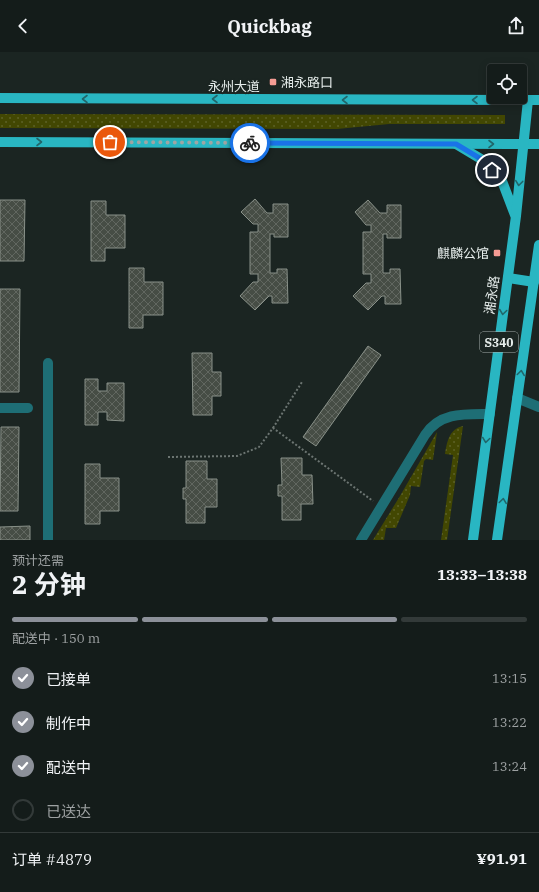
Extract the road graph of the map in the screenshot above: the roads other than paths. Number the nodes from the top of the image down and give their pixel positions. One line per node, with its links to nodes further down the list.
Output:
1 (0, 98): 2 (main road, 永州大道, one-way to 1)
2 (528, 100): 3 (main road, 永州大道); 6 (main road, 湘永路 / S340)
3 (539, 100)
4 (0, 142): 5 (main road, one-way to 5)
5 (456, 144): 6 (main road, one-way to 6); 8 (main road)
6 (524, 144): 7 (main road); 8 (main road, 湘永路 / S340, one-way to 8)
7 (539, 144)
8 (516, 216): 10 (main road, 湘永路 / S340)
9 (539, 245): 11 (main road, S340)
10 (508, 278): 11 (main road); 17 (main road, 湘永路 / S340, one-way to 17)
11 (534, 282): 13 (main road, S340, one-way to 11)
12 (48, 363): 18 (street)
13 (517, 398): 14 (street); 21 (main road, S340, one-way to 13)
14 (539, 407)
15 (0, 408): 16 (street)
16 (28, 408)
17 (490, 414): 19 (street); 20 (main road, 湘永路 / S340, one-way to 20)
18 (48, 540)
19 (361, 540)
20 (473, 540)
21 (497, 540)

